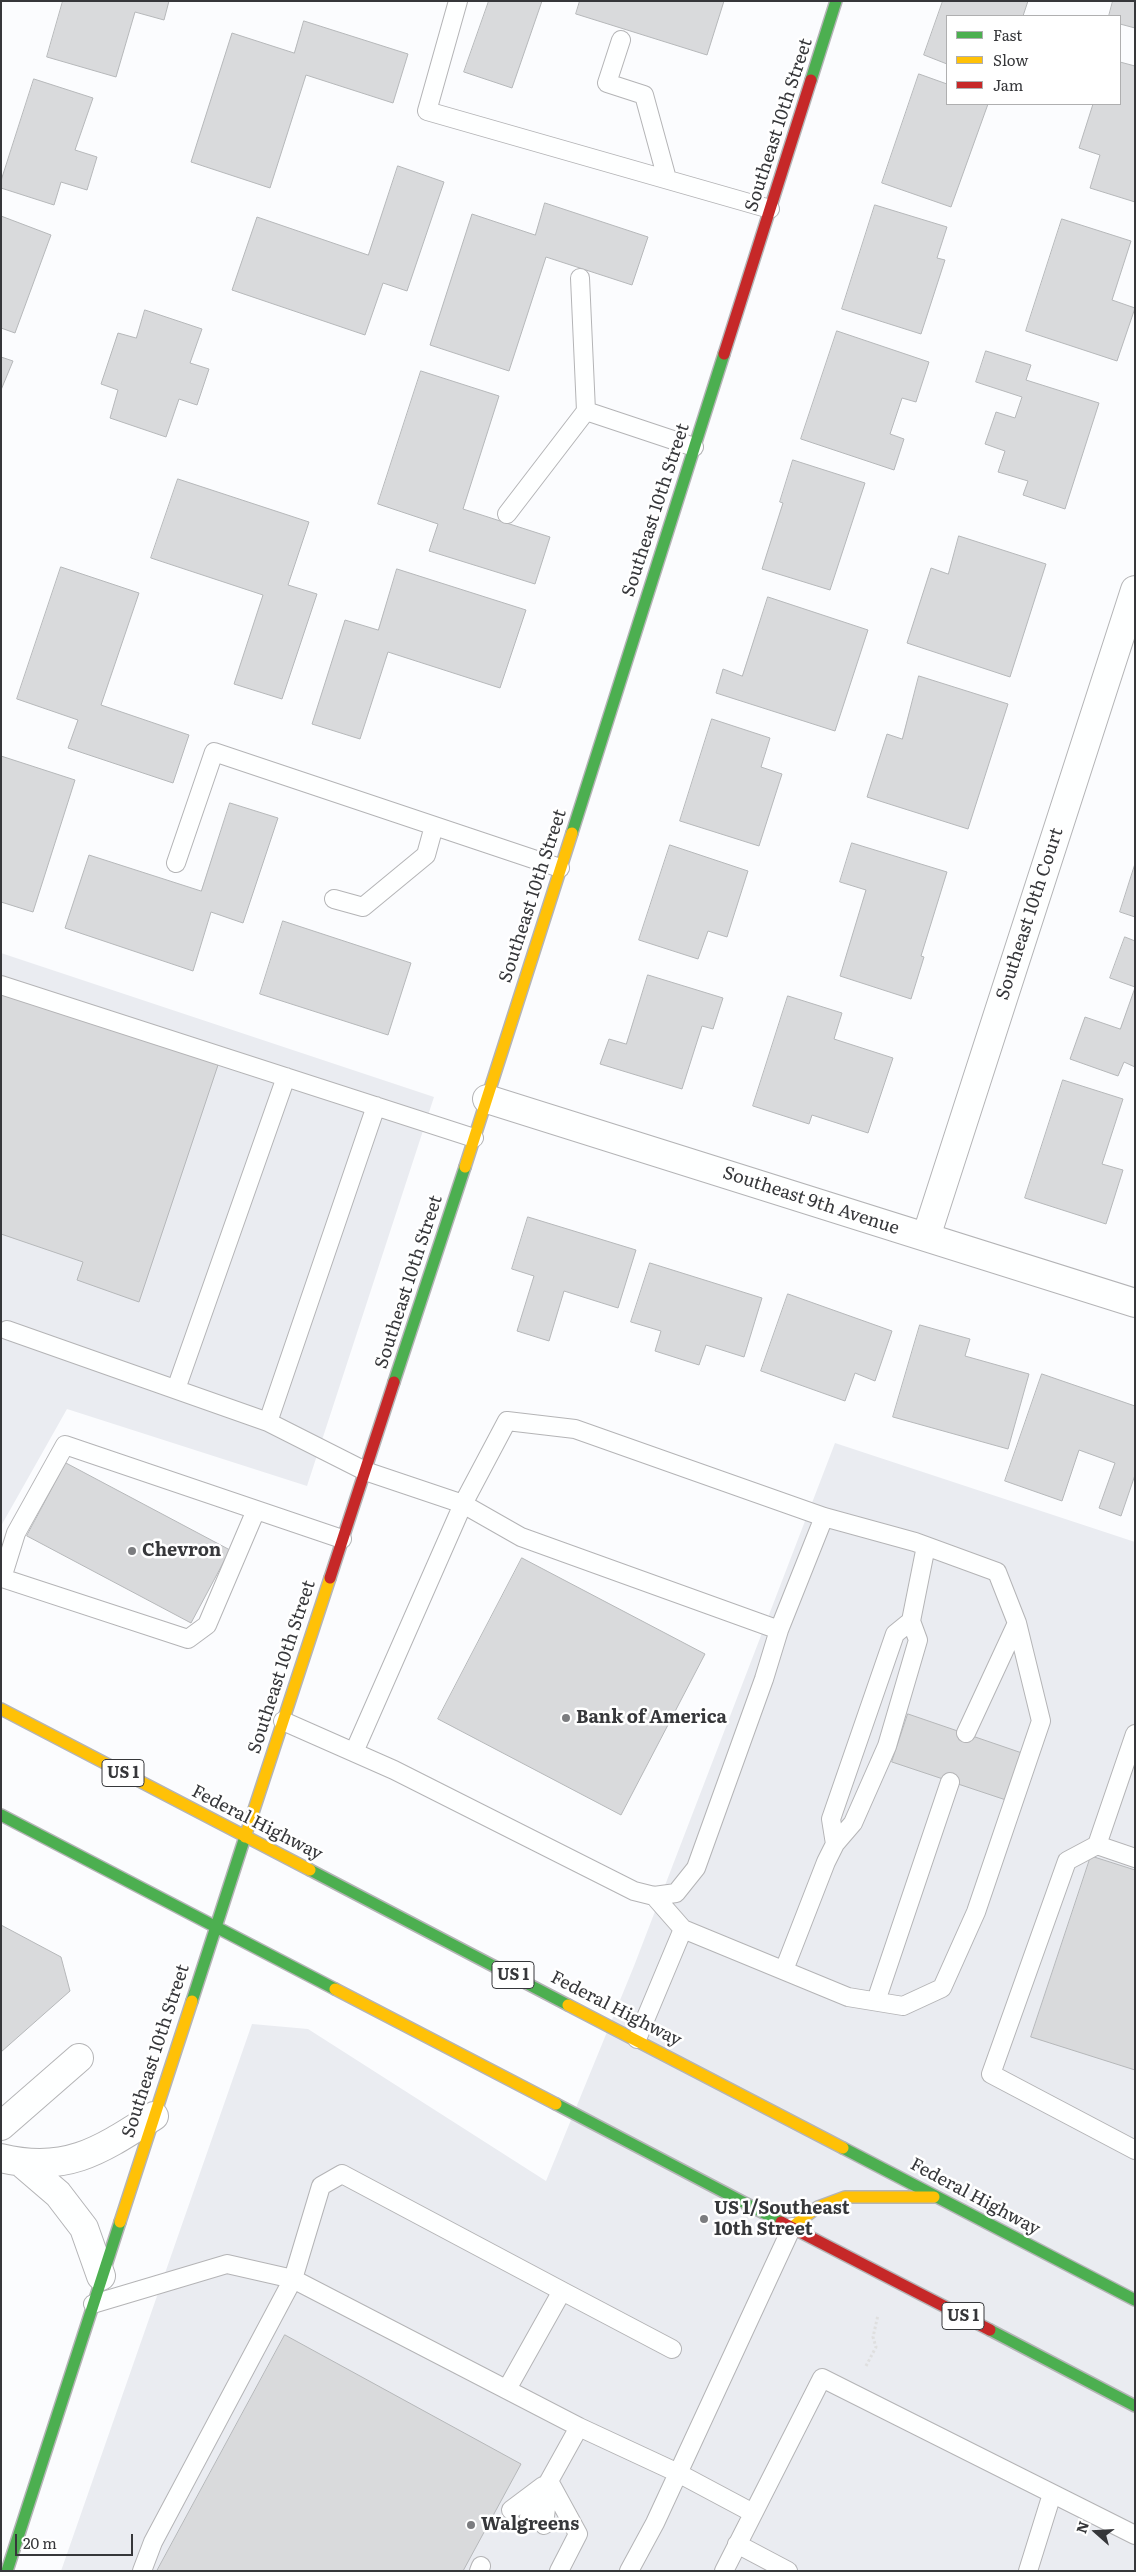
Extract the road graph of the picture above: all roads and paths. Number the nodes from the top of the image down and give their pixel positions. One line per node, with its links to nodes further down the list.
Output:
1 (458, 1): 4 (lane)
2 (836, 1): 5 (main road, Southeast 10th Street)
3 (621, 40): 4 (lane)
4 (667, 179): 5 (lane)
5 (770, 209): 8 (main road, Southeast 10th Street)
6 (580, 278): 7 (lane)
7 (586, 411): 8 (lane); 9 (lane)
8 (694, 447): 13 (main road, Southeast 10th Street)
9 (507, 514)
10 (1135, 590): 20 (street, Southeast 10th Court)
11 (434, 826): 12 (lane); 13 (lane); 14 (lane)
12 (176, 863)
13 (560, 868): 17 (main road, Southeast 10th Street)
14 (334, 899)
15 (1, 985): 16 (lane)
16 (286, 1077): 18 (lane); 23 (lane)
17 (487, 1099): 19 (main road, Southeast 10th Street); 20 (street, Southeast 9th Avenue)
18 (376, 1106): 19 (lane); 24 (lane)
19 (474, 1138): 25 (main road, Southeast 10th Street)
20 (926, 1237): 21 (street, Southeast 9th Avenue)
21 (1135, 1303)
22 (3, 1334): 23 (lane)
23 (176, 1388): 24 (lane)
24 (268, 1422): 25 (lane)
25 (365, 1471): 26 (lane); 29 (main road, Southeast 10th Street)
26 (463, 1504): 28 (lane); 34 (lane); 39 (lane)
27 (256, 1510): 29 (lane); 31 (lane); 31 (lane)
28 (824, 1517): 30 (lane); 34 (lane)
29 (342, 1539): 36 (main road, Southeast 10th Street)
30 (926, 1546): 32 (lane); 33 (lane)
31 (2, 1579)
32 (911, 1621): 43 (lane); 43 (lane)
33 (1017, 1623): 37 (lane); 50 (lane)
34 (778, 1630): 46 (lane)
35 (1, 1709): 42 (main road, Federal Highway / US 1)
36 (283, 1721): 39 (lane); 42 (main road, Southeast 10th Street)
37 (966, 1733)
38 (1135, 1734): 44 (lane)
39 (354, 1752): 46 (lane)
40 (950, 1782): 50 (lane)
41 (1, 1815): 47 (main road, US 1)
42 (245, 1837): 47 (main road, Southeast 10th Street); 51 (main road, Federal Highway / US 1)
43 (835, 1844): 49 (lane)
44 (1097, 1845): 45 (lane); 55 (lane)
45 (1135, 1858)
46 (654, 1896): 48 (lane)
47 (216, 1927): 53 (main road, Southeast 10th Street); 58 (main road, US 1)
48 (683, 1929): 49 (lane); 51 (lane)
49 (784, 1970): 50 (lane)
50 (876, 2001)
51 (637, 2039): 57 (main road, Federal Highway / US 1)
52 (79, 2058): 54 (street)
53 (154, 2116): 56 (street); 59 (main road, Southeast 10th Street)
54 (1, 2126)
55 (1135, 2150)
56 (12, 2161): 59 (street)
57 (938, 2197): 58 (main road); 62 (main road, Federal Highway / US 1)
58 (792, 2227): 68 (main road, US 1); 70 (lane)
59 (101, 2276): 63 (main road, Southeast 10th Street)
60 (293, 2279): 61 (lane); 63 (lane); 67 (lane); 79 (lane)
61 (562, 2291): 65 (lane); 67 (lane)
62 (1135, 2300)
63 (93, 2304): 78 (main road, Southeast 10th Street)
64 (878, 2316): 66 (path)
65 (672, 2349)
66 (866, 2366)
67 (508, 2389): 69 (lane)
68 (1135, 2406)
69 (579, 2427): 70 (lane); 71 (lane)
70 (678, 2473): 74 (lane); 81 (lane)
71 (549, 2481): 73 (lane); 75 (lane); 80 (lane)
72 (1052, 2494): 74 (lane); 76 (lane); 84 (lane)
73 (511, 2510)
74 (753, 2512): 77 (lane)
75 (536, 2521)
76 (1135, 2535)
77 (737, 2544): 82 (lane); 83 (lane)
78 (7, 2571)
79 (142, 2571)
80 (559, 2571)
81 (629, 2571)
82 (724, 2571)
83 (788, 2571)
84 (1028, 2571)

